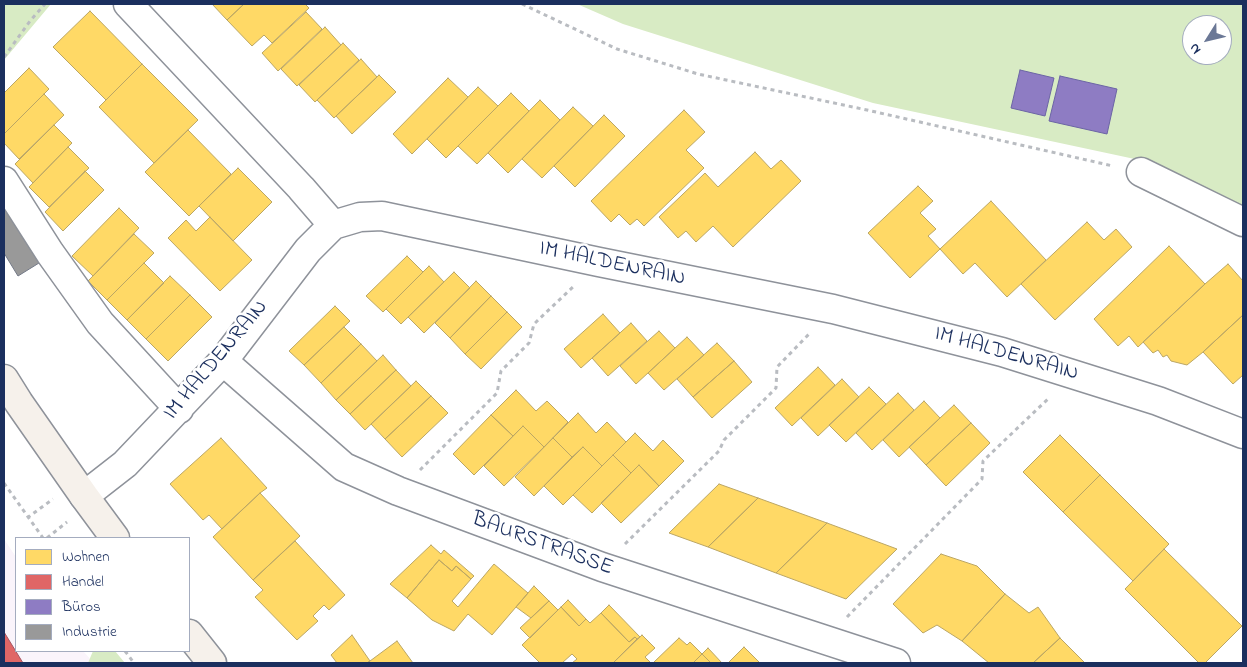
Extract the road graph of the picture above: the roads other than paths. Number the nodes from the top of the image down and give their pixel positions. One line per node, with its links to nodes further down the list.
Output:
1 (128, 4): 5 (street)
2 (1140, 172): 4 (street)
3 (4, 181): 8 (street)
4 (1243, 222)
5 (333, 224): 6 (street, IM HALDENRAIN); 9 (street, IM HALDENRAIN)
6 (223, 361): 8 (street, IM HALDENRAIN); 14 (street, BAURSTRASSE)
7 (4, 379): 10 (main road)
8 (179, 409): 10 (street, IM HALDENRAIN)
9 (1243, 434)
10 (84, 496): 11 (main road)
11 (114, 537)
12 (190, 635): 13 (main road)
13 (212, 663)
14 (896, 663)

